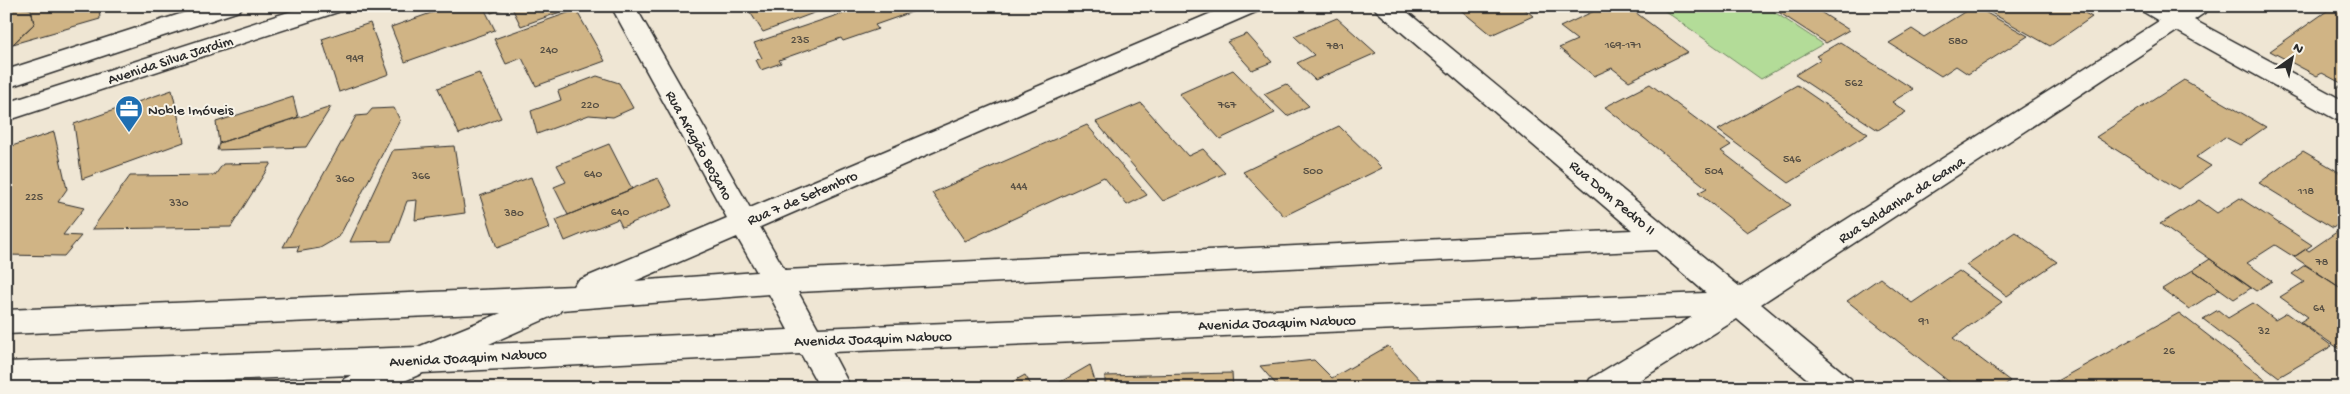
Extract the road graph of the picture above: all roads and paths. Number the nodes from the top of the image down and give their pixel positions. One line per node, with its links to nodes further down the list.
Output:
1 (231, 6): 9 (street, Avenida Silva Jardim)
2 (333, 6): 10 (street, Avenida Silva Jardim)
3 (623, 6): 12 (street, Rua Aragão Bozano)
4 (1250, 6): 12 (street, Rua 7 de Setembro)
5 (1385, 6): 13 (street, Rua Dom Pedro II)
6 (2150, 6): 8 (street)
7 (2199, 6): 8 (street, Rua Saldanha da Gama)
8 (2177, 21): 11 (street); 16 (street, Rua Saldanha da Gama)
9 (6, 79)
10 (6, 112)
11 (2344, 113)
12 (744, 222): 14 (street, Rua Aragão Bozano); 15 (street, Rua 7 de Setembro)
13 (1662, 239): 14 (street); 16 (street, Rua Dom Pedro II)
14 (778, 282): 15 (street); 18 (street, Rua Aragão Bozano)
15 (565, 298): 17 (street); 19 (street, Rua 7 de Setembro)
16 (1739, 303): 18 (street, Avenida Joaquim Nabuco); 23 (street, Rua Saldanha da Gama); 24 (street, Rua Dom Pedro II)
17 (6, 322)
18 (810, 340): 19 (street, Avenida Joaquim Nabuco); 22 (street, Rua Aragão Bozano)
19 (420, 360): 20 (street, Avenida Joaquim Nabuco); 21 (street, Rua 7 de Setembro)
20 (6, 375)
21 (355, 388)
22 (836, 388)
23 (1601, 388)
24 (1840, 388)

